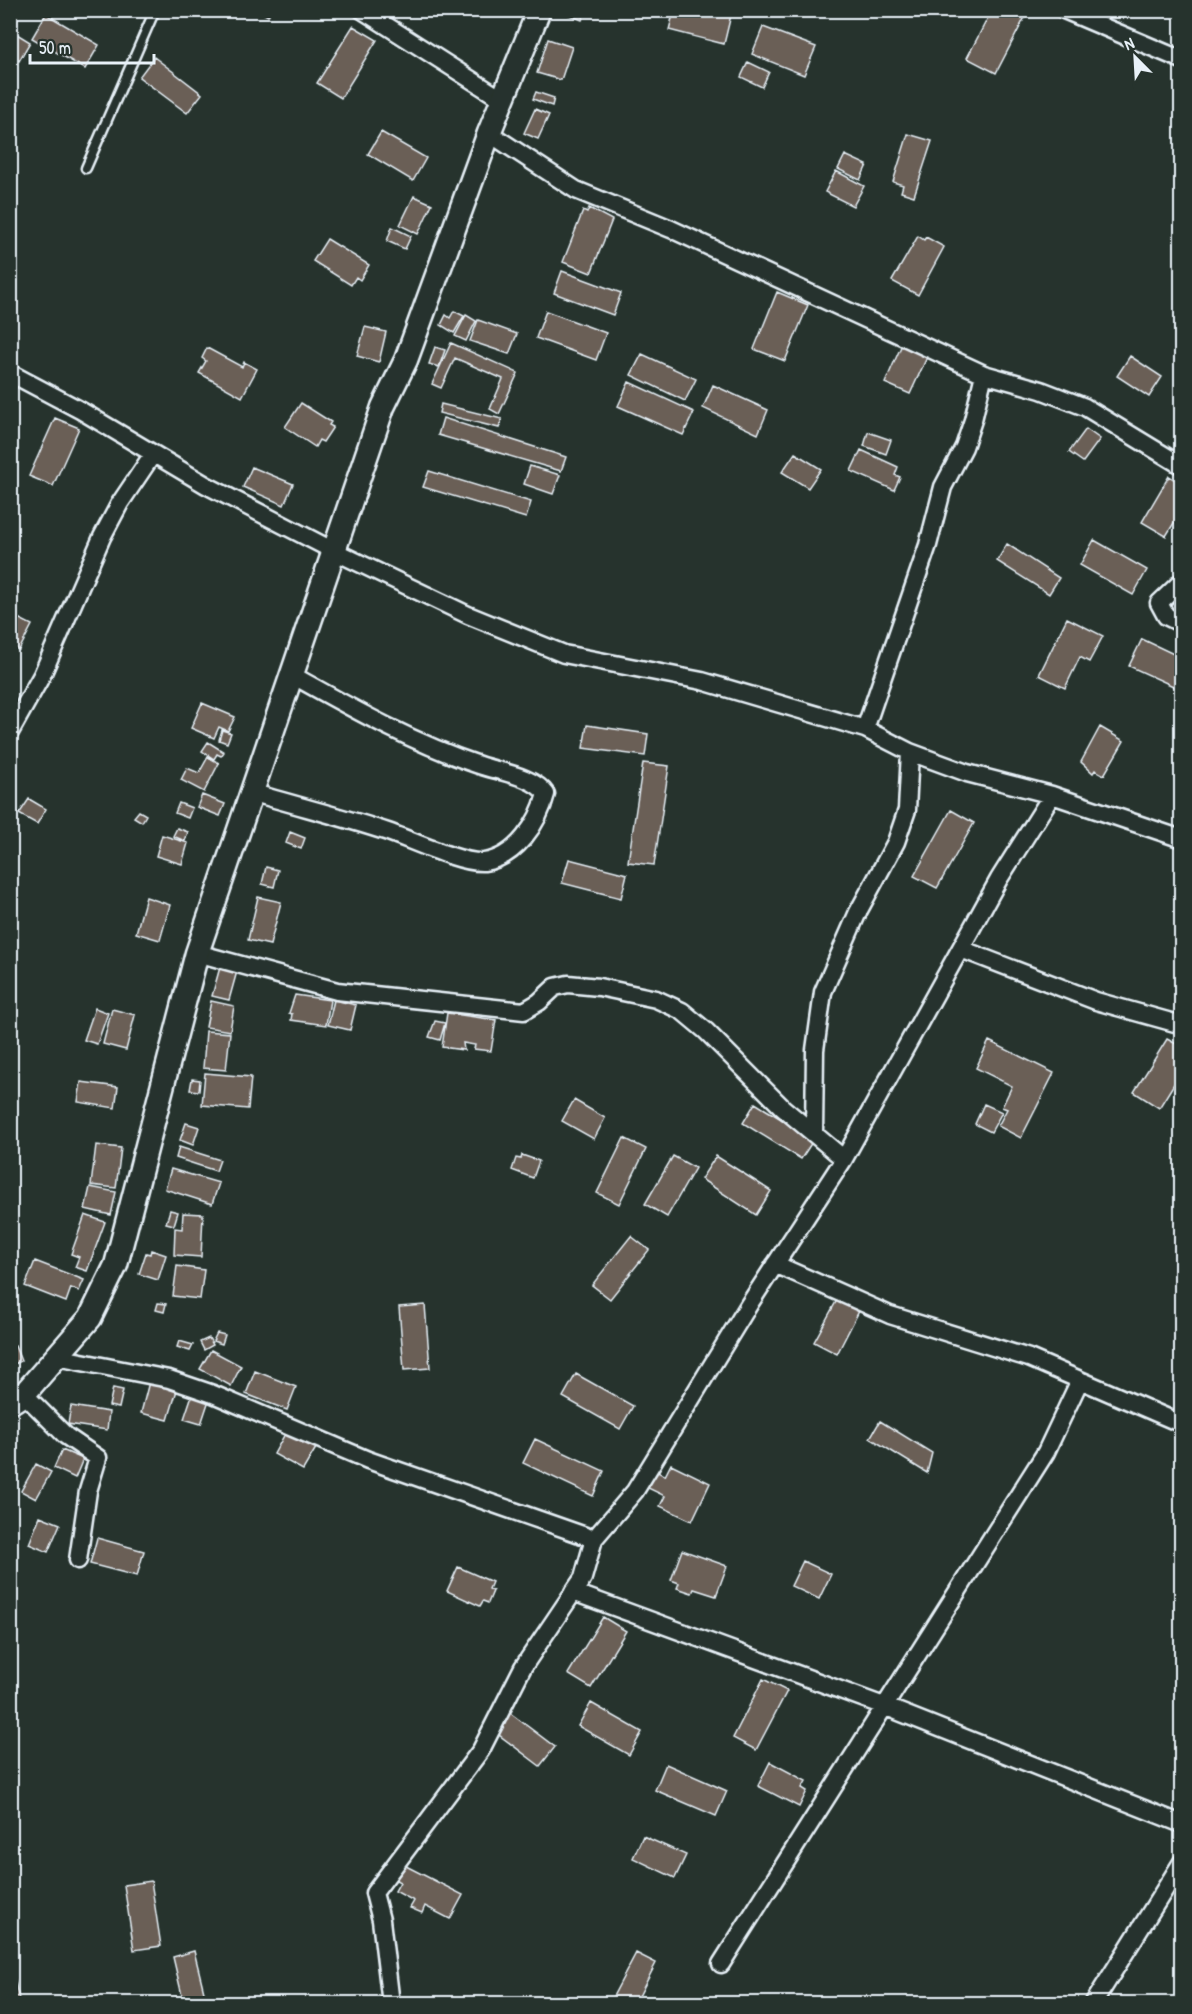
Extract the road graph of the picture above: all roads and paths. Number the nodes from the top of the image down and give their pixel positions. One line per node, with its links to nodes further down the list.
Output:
1 (155, 10): 8 (lane)
2 (362, 10): 6 (street)
3 (539, 10): 6 (street)
4 (1065, 10): 5 (street)
5 (1182, 60)
6 (503, 100): 7 (street)
7 (489, 133): 10 (street); 13 (street)
8 (86, 168)
9 (10, 373): 11 (street)
10 (984, 374): 12 (street); 17 (street)
11 (153, 454): 13 (street); 18 (street)
12 (1182, 466)
13 (334, 551): 16 (street); 17 (street)
14 (1182, 581): 15 (street)
15 (1182, 624)
16 (292, 675): 20 (street); 20 (street)
17 (865, 729): 19 (street)
18 (10, 732)
19 (910, 752): 21 (street); 26 (street)
20 (251, 792): 24 (street)
21 (1052, 795): 22 (street); 23 (street)
22 (1182, 839)
23 (961, 949): 25 (street); 27 (street)
24 (197, 953): 26 (street); 29 (street)
25 (1182, 1025)
26 (814, 1134): 27 (street)
27 (844, 1159): 28 (street)
28 (776, 1264): 30 (street); 33 (street)
29 (56, 1357): 31 (street); 33 (street)
30 (1080, 1380): 32 (street); 36 (street)
31 (17, 1399): 34 (street)
32 (1182, 1424)
33 (594, 1539): 35 (street)
34 (78, 1560)
35 (573, 1592): 36 (street); 40 (street)
36 (884, 1706): 37 (street); 39 (street)
37 (1182, 1824)
38 (1182, 1862): 41 (street)
39 (721, 1964)
40 (391, 2004)
41 (1093, 2004)

